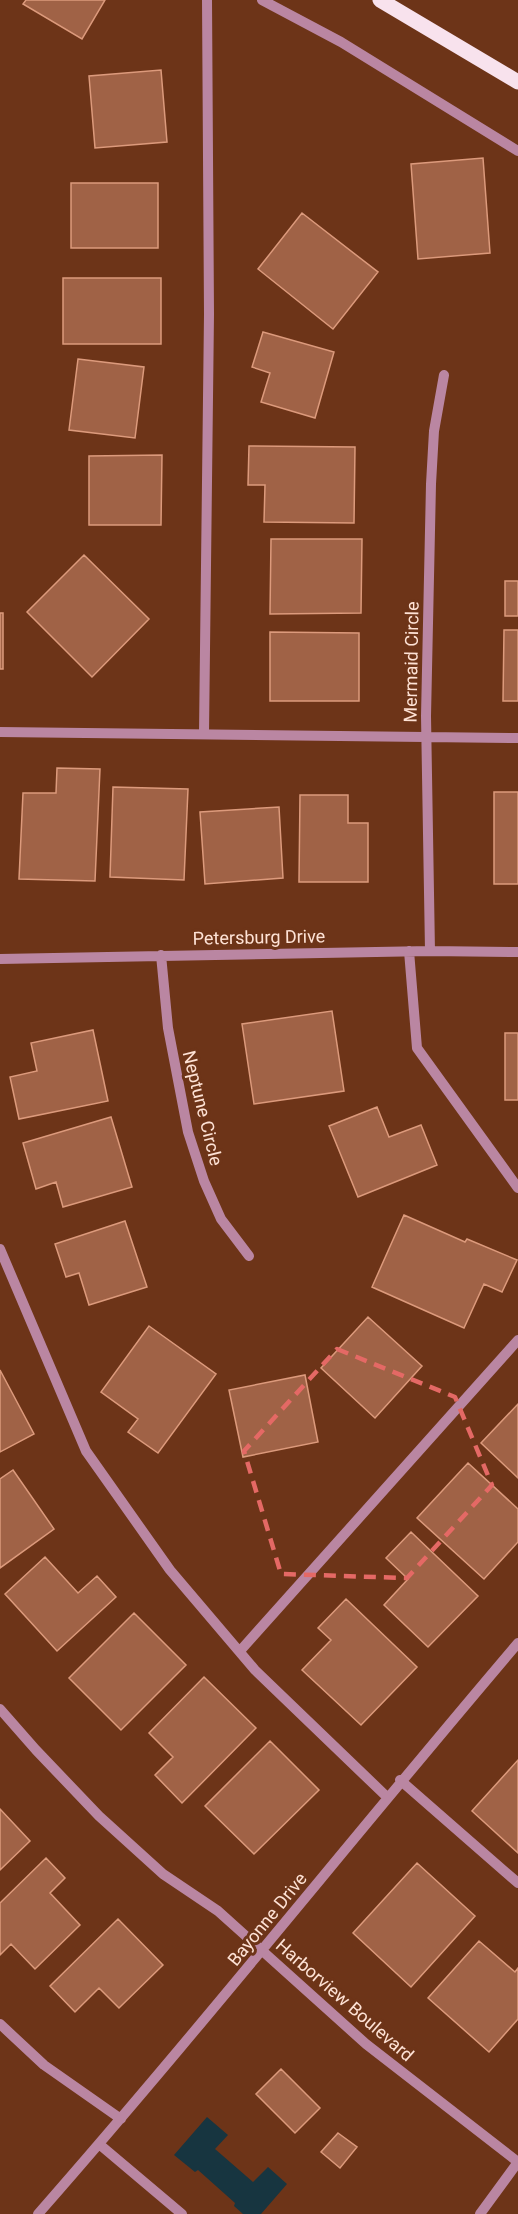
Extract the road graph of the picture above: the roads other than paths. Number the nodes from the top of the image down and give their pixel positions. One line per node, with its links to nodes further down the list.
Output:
1 (207, 0): 8 (street)
2 (262, 0): 5 (street)
3 (380, 0): 4 (main road)
4 (518, 82)
5 (518, 151)
6 (444, 375): 9 (street, Mermaid Circle)
7 (0, 732): 8 (street)
8 (204, 733): 9 (street)
9 (426, 738): 10 (street); 12 (street, Mermaid Circle)
10 (518, 738)
11 (409, 951): 12 (street, Petersburg Drive); 14 (street, Petersburg Drive); 16 (street)
12 (430, 951): 13 (street, Petersburg Drive)
13 (518, 952)
14 (161, 955): 15 (street, Petersburg Drive); 18 (street, Neptune Circle)
15 (0, 959)
16 (518, 1188)
17 (0, 1249): 21 (street)
18 (249, 1256)
19 (518, 1340): 21 (street)
20 (518, 1642): 23 (street, Bayonne Drive)
21 (240, 1651): 24 (street)
22 (0, 1709): 26 (street, Harborview Boulevard)
23 (400, 1780): 24 (street, Bayonne Drive); 25 (street)
24 (387, 1797): 26 (street, Bayonne Drive)
25 (518, 1883)
26 (263, 1951): 28 (street, Bayonne Drive); 30 (street, Harborview Boulevard)
27 (0, 2024): 28 (street)
28 (121, 2118): 29 (street, Bayonne Drive)
29 (99, 2144): 31 (street, Bayonne Drive); 32 (street)
30 (518, 2162): 33 (street)
31 (38, 2214)
32 (182, 2214)
33 (480, 2214)

